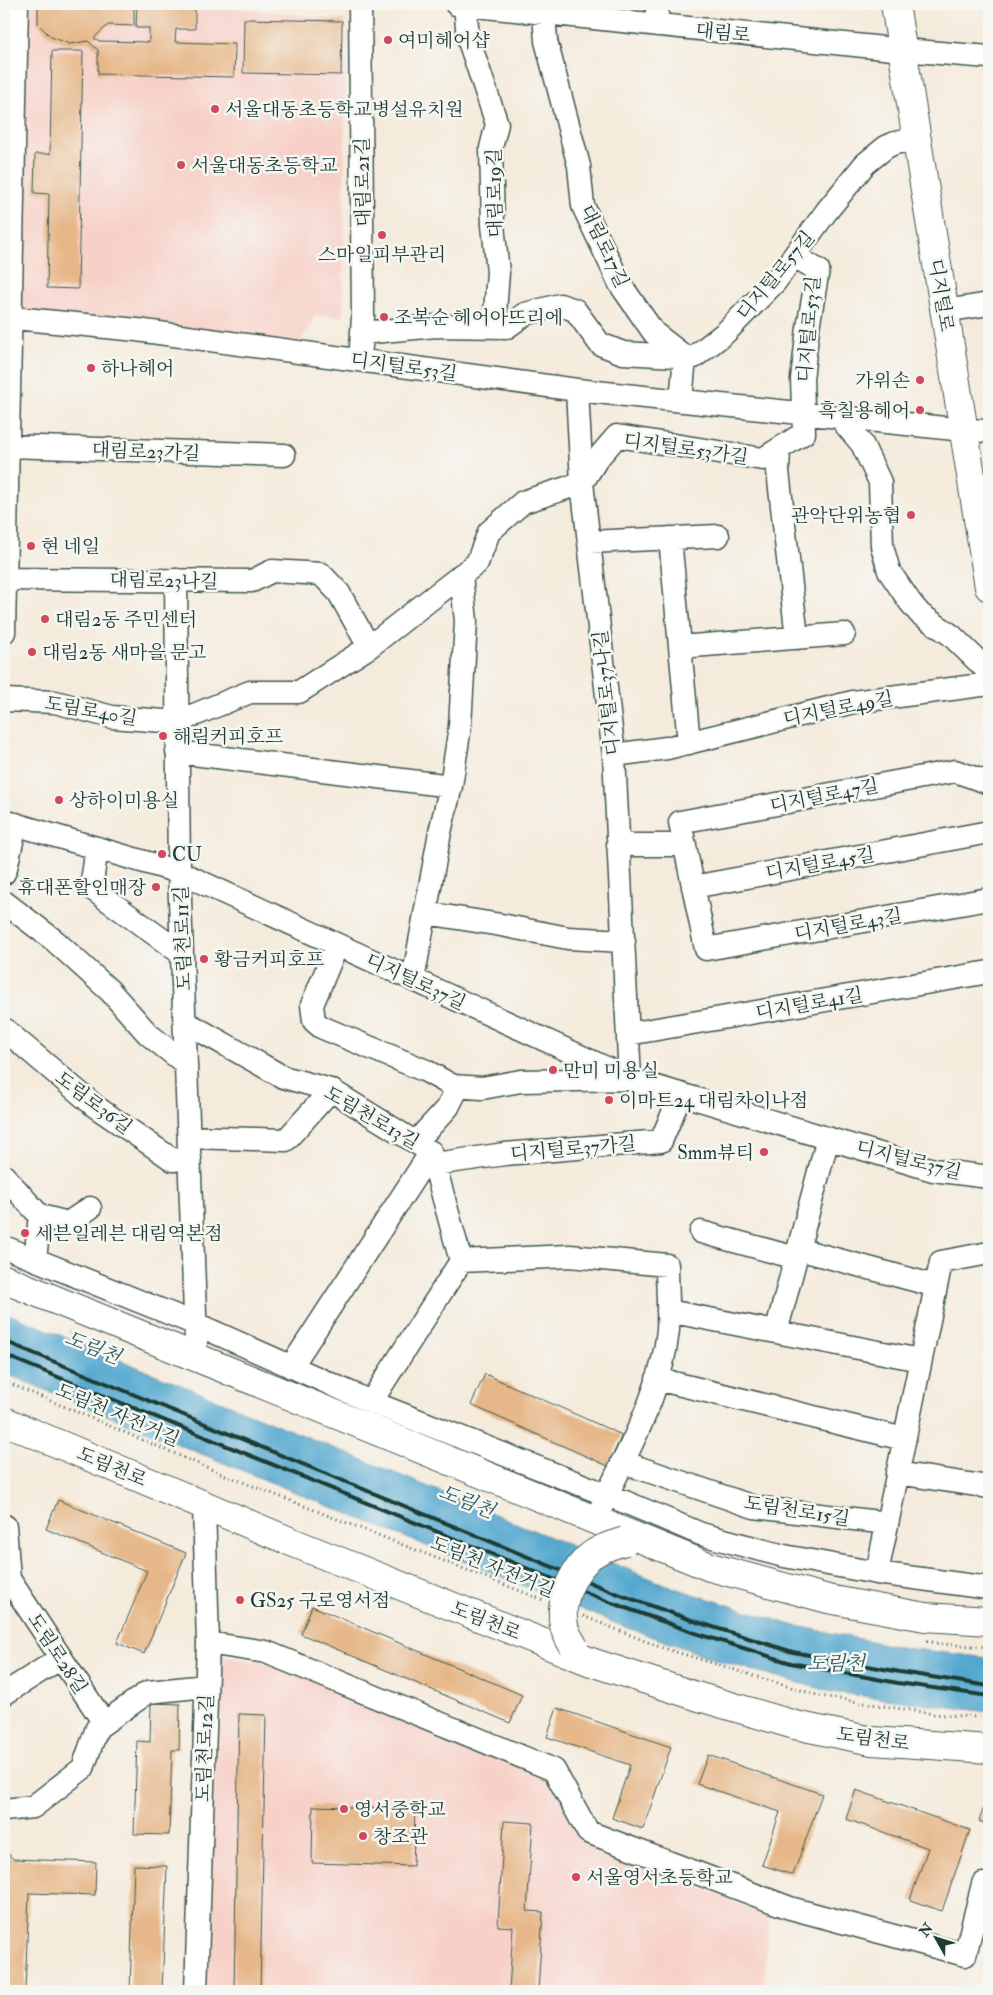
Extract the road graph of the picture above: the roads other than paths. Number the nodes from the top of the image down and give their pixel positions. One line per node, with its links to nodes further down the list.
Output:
1 (17, 4): 13 (street)
2 (360, 4): 15 (street, 대림로21길)
3 (460, 4): 5 (street, 대림로); 14 (street, 대림로19길)
4 (895, 4): 7 (main road, 디지털로)
5 (544, 13): 6 (street, 대림로); 16 (street, 대림로17길)
6 (657, 14): 7 (street, 대림로)
7 (903, 50): 8 (street, 대림로); 9 (main road, 디지털로)
8 (989, 57)
9 (917, 143): 10 (street, 디지털로57길); 12 (main road, 디지털로)
10 (794, 256): 16 (street, 디지털로57길); 20 (street, 디지털로53길)
11 (989, 304): 12 (street)
12 (944, 310): 22 (main road, 디지털로)
13 (7, 317): 17 (street, 디지털로53길); 23 (street)
14 (494, 327): 15 (street, 디지털로57길); 16 (street, 디지털로57길)
15 (362, 333): 17 (street, 대림로21길)
16 (685, 357): 19 (street)
17 (361, 360): 18 (street, 디지털로53길)
18 (577, 390): 19 (street, 디지털로53길); 26 (street, 디지털로37나길)
19 (681, 401): 20 (street, 디지털로53길)
20 (804, 414): 21 (street, 디지털로53길); 24 (street, 디지털로53가길)
21 (839, 418): 22 (street, 디지털로53길); 39 (street)
22 (977, 431): 33 (main road, 디지털로)
23 (8, 446): 25 (street, 대림로23가길); 31 (street)
24 (779, 449): 26 (street, 디지털로53가길); 36 (street)
25 (284, 455)
26 (582, 483): 29 (street, 디지털로37나길); 30 (street, 도림로40길)
27 (718, 536): 28 (street)
28 (670, 538): 29 (street); 38 (street)
29 (589, 542): 45 (street, 디지털로37나길)
30 (461, 575): 37 (street, 도림로40길); 47 (street)
31 (5, 579): 32 (street, 대림로23나길); 34 (street)
32 (176, 580): 37 (street, 대림로23나길); 42 (street, 도림천로11길)
33 (989, 587)
34 (4, 632)
35 (844, 634): 36 (street)
36 (797, 638): 38 (street)
37 (369, 647): 42 (street, 도림로40길)
38 (680, 647): 43 (street)
39 (989, 672)
40 (989, 684): 43 (street, 디지털로49길)
41 (4, 700): 42 (street, 도림로40길)
42 (177, 722): 44 (street, 도림천로11길)
43 (689, 743): 45 (street, 디지털로49길)
44 (177, 752): 47 (street); 53 (street, 도림천로11길)
45 (614, 755): 50 (street, 디지털로37나길)
46 (989, 783): 51 (street, 디지털로47길)
47 (451, 786): 58 (street)
48 (10, 822): 52 (street, 디지털로37길); 54 (street)
49 (989, 832): 55 (street, 디지털로45길)
50 (618, 845): 51 (street); 59 (street, 디지털로37나길)
51 (685, 845): 55 (street)
52 (97, 848): 53 (street, 디지털로37길); 61 (street)
53 (179, 872): 60 (street, 디지털로37길); 61 (street, 도림천로11길)
54 (4, 873)
55 (693, 887): 56 (street, 디지털로43길)
56 (989, 899)
57 (4, 902): 67 (street)
58 (426, 913): 59 (street); 63 (street)
59 (624, 941): 66 (street, 디지털로37나길)
60 (337, 945): 63 (street, 디지털로37길); 69 (street)
61 (182, 954): 64 (street, 도림천로11길)
62 (989, 972): 66 (street, 디지털로41길)
63 (413, 980): 68 (street, 디지털로37길)
64 (185, 1022): 67 (street, 도림천로11길); 70 (street, 도림천로13길)
65 (4, 1029): 73 (street, 도림로36길)
66 (628, 1034): 68 (street, 디지털로37나길)
67 (186, 1064): 73 (street, 도림천로11길)
68 (630, 1079): 69 (street); 71 (street, 디지털로37길)
69 (458, 1087): 74 (street)
70 (331, 1090): 73 (street); 74 (street, 도림천로13길)
71 (680, 1094): 72 (street, 디지털로37길); 74 (street, 디지털로37가길)
72 (828, 1138): 76 (street, 디지털로37길); 81 (street)
73 (189, 1147): 88 (street, 도림천로11길)
74 (427, 1153): 84 (street, 도림천로13길); 92 (street)
75 (4, 1176): 78 (street)
76 (989, 1177)
77 (90, 1208): 78 (street)
78 (40, 1216): 83 (street)
79 (701, 1232): 81 (street)
80 (4, 1247): 83 (street)
81 (797, 1253): 86 (street); 89 (street)
82 (989, 1253): 86 (street)
83 (34, 1259): 88 (street)
84 (461, 1261): 87 (street); 94 (street)
85 (4, 1280): 90 (main road)
86 (936, 1286): 91 (street)
87 (668, 1311): 89 (street); 93 (street)
88 (196, 1324): 90 (street, 도림천로11길); 92 (street)
89 (776, 1332): 91 (street)
90 (194, 1357): 102 (main road)
91 (920, 1360): 96 (street)
92 (291, 1367): 94 (street)
93 (656, 1379): 96 (street); 97 (street)
94 (371, 1402): 100 (street)
95 (4, 1421): 101 (main road, 도림천로)
96 (904, 1439): 98 (street)
97 (622, 1462): 100 (street); 103 (street, 도림천로15길)
98 (897, 1473): 99 (street); 103 (street)
99 (989, 1487)
100 (607, 1495): 102 (street); 106 (street)
101 (204, 1505): 109 (street, 도림천로12길); 110 (main road, 도림천로)
102 (595, 1520): 105 (main road)
103 (887, 1523): 106 (street)
104 (4, 1526): 111 (street, 도림로28길)
105 (633, 1540): 108 (main road); 110 (main road, bridge)
106 (877, 1573): 107 (street)
107 (989, 1588)
108 (989, 1621)
109 (208, 1643): 112 (street, 도림천로12길); 117 (street)
110 (583, 1655): 115 (main road, 도림천로)
111 (61, 1658): 113 (street); 114 (street, 도림로28길)
112 (206, 1686): 114 (street); 118 (street, 도림천로12길)
113 (4, 1694)
114 (104, 1723): 116 (street)
115 (989, 1749)
116 (4, 1810)
117 (989, 1885)
118 (196, 1991)

